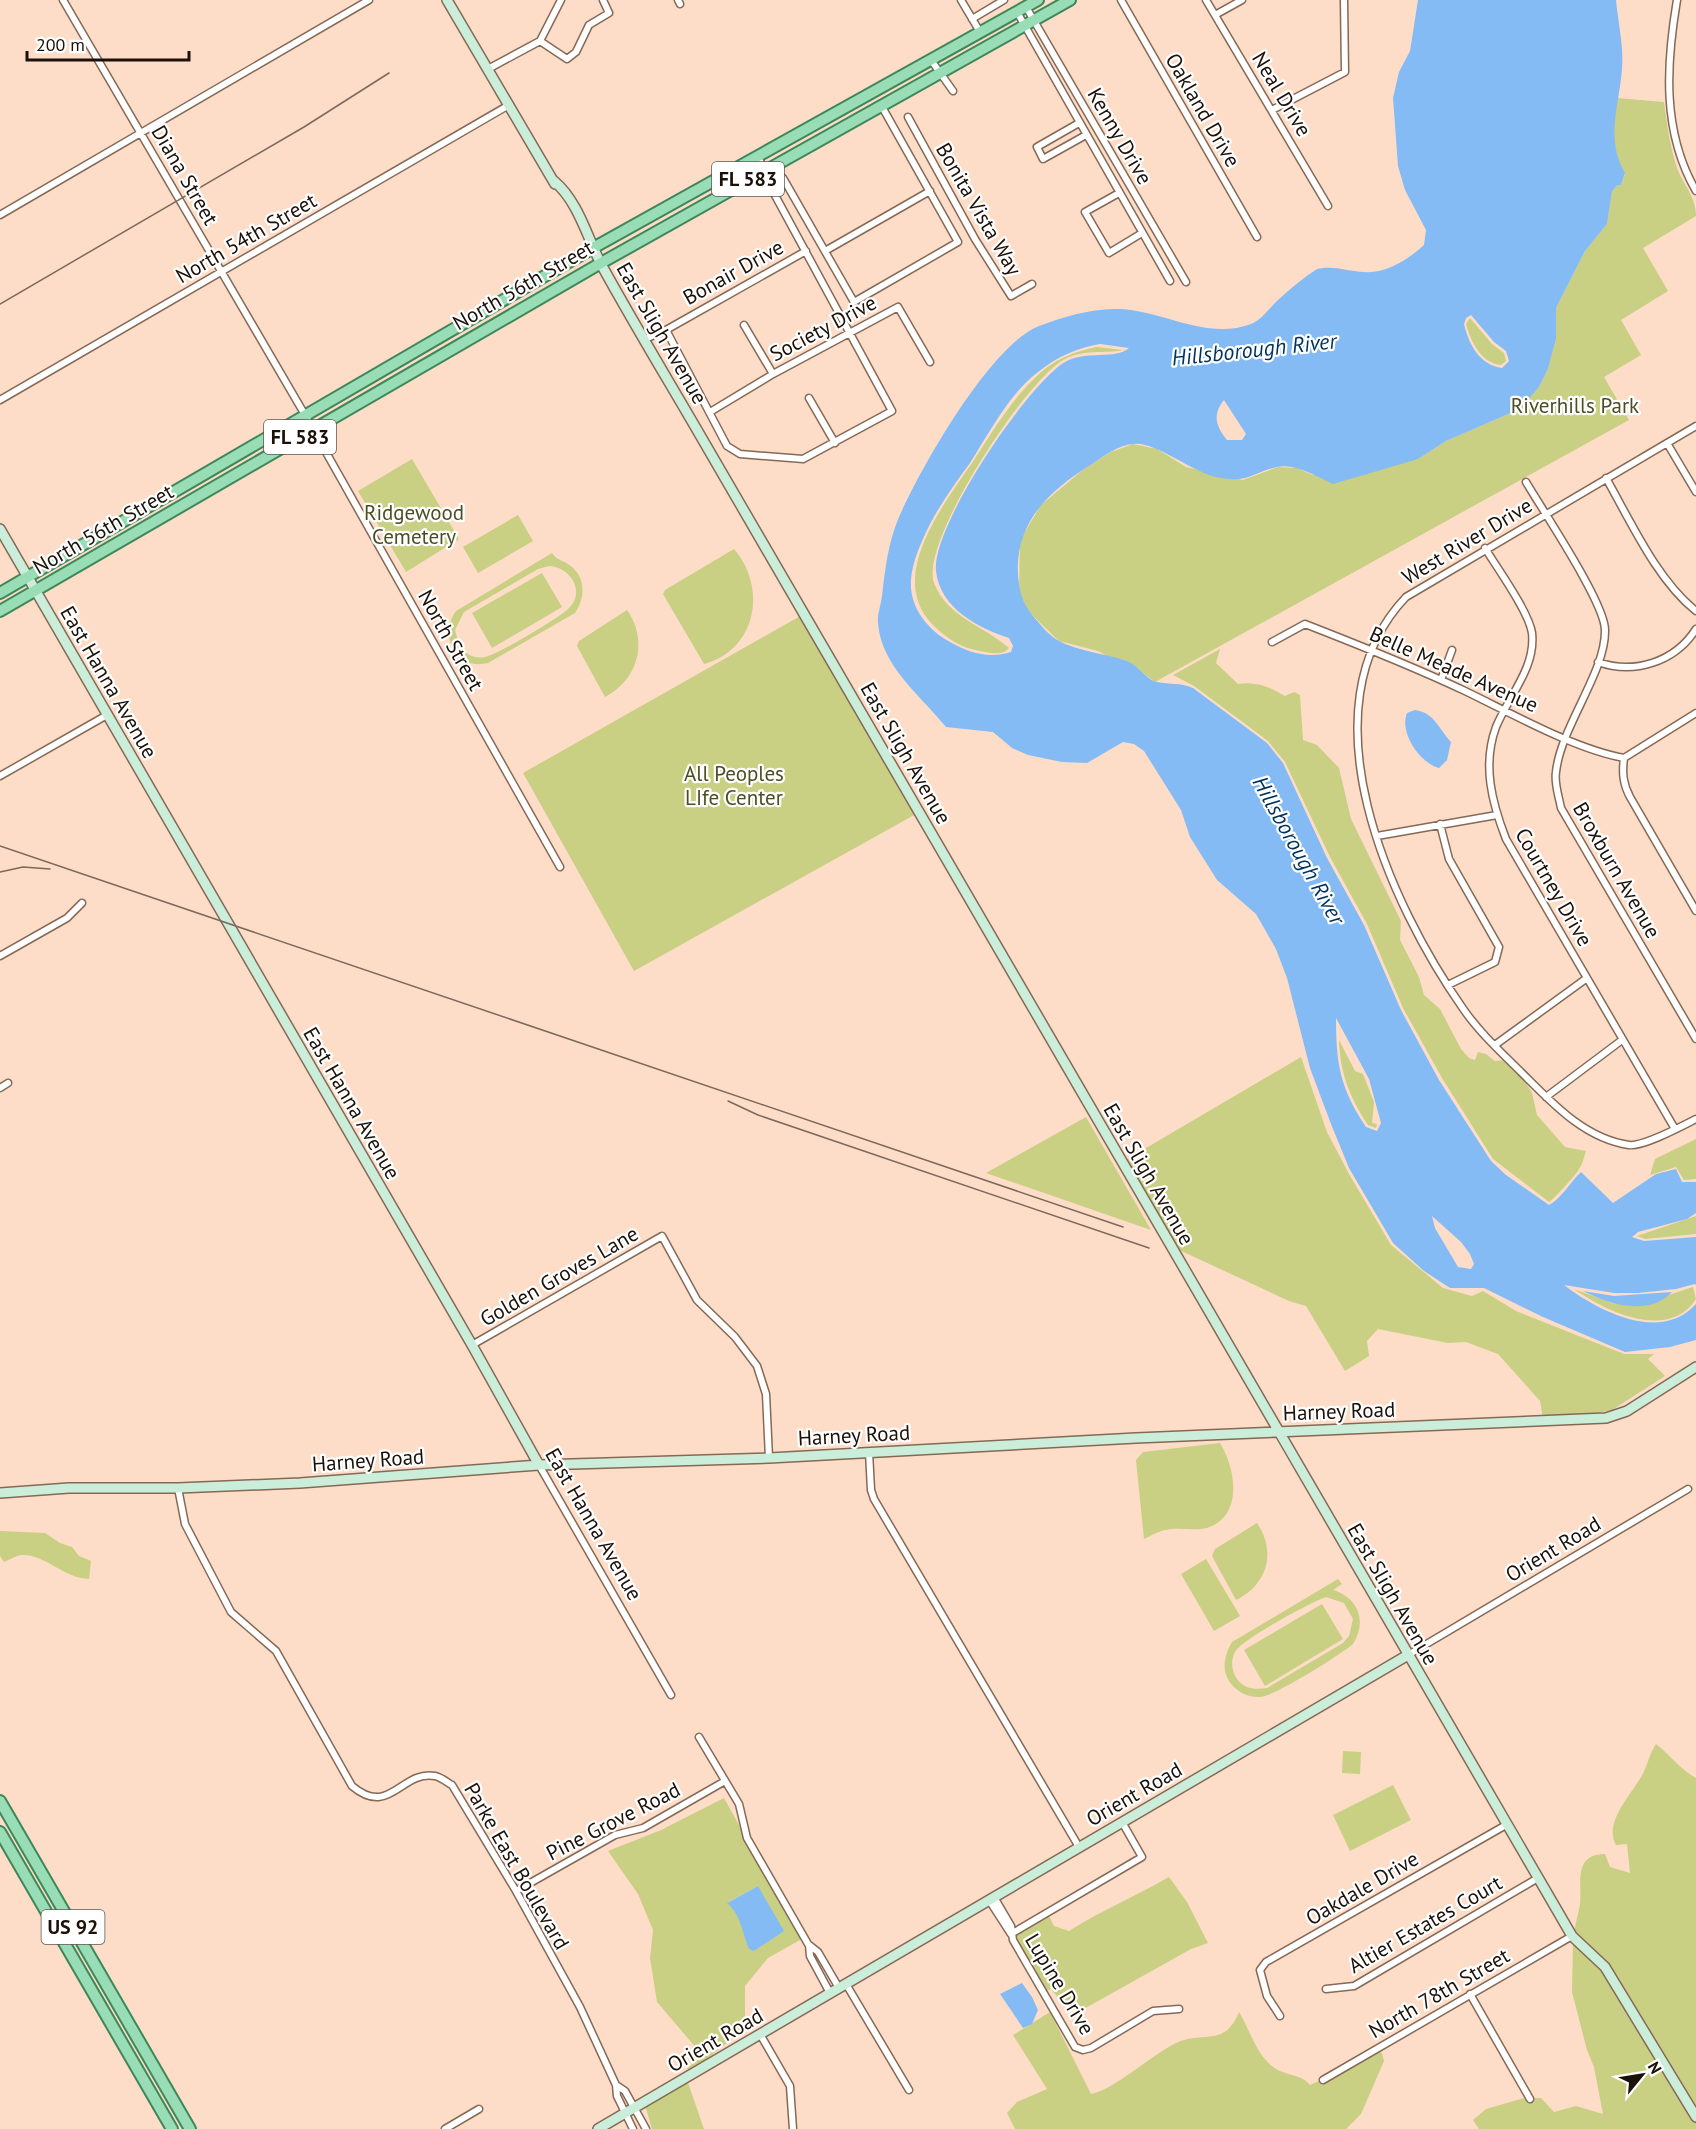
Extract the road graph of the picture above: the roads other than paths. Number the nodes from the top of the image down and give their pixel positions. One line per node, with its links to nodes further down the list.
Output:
1 (63, 0): 30 (street, Diana Street)
2 (369, 0): 30 (street)
3 (447, 0): 22 (street, East Sligh Avenue)
4 (561, 0): 20 (street)
5 (603, 0): 20 (street)
6 (961, 0): 17 (street)
7 (1004, 0): 17 (street)
8 (1038, 0): 15 (main road, North 56th Street / FL 583)
9 (1070, 0): 18 (main road, North 56th Street / FL 583)
10 (1121, 0): 41 (street, Oakland Drive)
11 (1206, 0): 16 (street, Neal Drive)
12 (1242, 0): 16 (street)
13 (1344, 0): 27 (street)
14 (1677, 0): 36 (street)
15 (1021, 9): 18 (street, Kenny Drive); 18 (street); 19 (main road, North 56th Street / FL 583)
16 (1215, 15): 27 (street, Neal Drive)
17 (972, 19): 19 (street)
18 (1029, 23): 23 (main road, North 56th Street / FL 583); 29 (street); 48 (street, Kenny Drive)
19 (980, 32): 21 (main road, North 56th Street / FL 583)
20 (540, 41): 22 (street)
21 (931, 60): 23 (street); 32 (main road, North 56th Street / FL 583)
22 (488, 69): 25 (street, East Sligh Avenue)
23 (939, 73): 24 (street); 26 (main road, North 56th Street / FL 583)
24 (953, 91)
25 (508, 105): 42 (street, East Sligh Avenue); 46 (street, North 54th Street)
26 (881, 105): 33 (main road, North 56th Street / FL 583); 35 (street)
27 (1272, 110): 38 (street, Neal Drive)
28 (908, 117): 49 (street, Bonita Vista Way)
29 (1079, 123): 31 (street); 31 (street)
30 (141, 133): 39 (street); 46 (street, Diana Street)
31 (1086, 135): 37 (street)
32 (758, 156): 33 (street); 42 (main road, North 56th Street / FL 583)
33 (763, 171): 34 (street); 45 (main road, North 56th Street / FL 583)
34 (770, 186): 43 (street); 44 (street)
35 (930, 191): 44 (street); 44 (street)
36 (1696, 191)
37 (1119, 193): 40 (street); 40 (street)
38 (1328, 206)
39 (0, 215)
40 (1142, 233): 47 (street)
41 (1257, 237)
42 (590, 243): 45 (street, East Sligh Avenue); 53 (main road, North 56th Street / FL 583)
43 (806, 251): 51 (street, Bonair Drive); 52 (street)
44 (825, 251)
45 (601, 263): 54 (street, East Sligh Avenue); 55 (main road, North 56th Street / FL 583)
46 (223, 271): 59 (street, North 54th Street); 61 (street, Diana Street)
47 (1170, 281)
48 (1186, 282)
49 (1032, 284)
50 (744, 325): 57 (street)
51 (666, 330): 54 (street, Bonair Drive); 60 (street)
52 (849, 332): 56 (street, Society Drive); 57 (street, Society Drive); 64 (street)
53 (438, 339): 55 (main road); 61 (main road, North 56th Street / FL 583)
54 (645, 339): 110 (street, East Sligh Avenue)
55 (445, 352): 63 (main road, North 56th Street / FL 583)
56 (930, 362)
57 (773, 374): 60 (street, Society Drive)
58 (809, 398): 64 (street)
59 (0, 400)
60 (710, 412): 64 (street)
61 (305, 415): 63 (street, Diana Street); 70 (main road, North 56th Street / FL 583)
62 (1696, 426): 65 (street, West River Drive)
63 (313, 429): 72 (main road, North 56th Street / FL 583); 94 (street, North Street)
64 (835, 443)
65 (1667, 443): 66 (street, West River Drive); 68 (street)
66 (1606, 478): 69 (street, West River Drive); 77 (street)
67 (1526, 482): 69 (street, Broxburn Avenue)
68 (1696, 492)
69 (1544, 513): 73 (street, West River Drive); 83 (street, Broxburn Avenue)
70 (133, 516): 72 (main road); 74 (main road, North 56th Street / FL 583)
71 (0, 529): 74 (street, East Hanna Avenue)
72 (141, 529): 75 (main road, North 56th Street / FL 583)
73 (1485, 548): 81 (street, West River Drive); 85 (street, Courtney Drive)
74 (28, 577): 75 (street, East Hanna Avenue); 76 (main road, North 56th Street / FL 583)
75 (36, 590): 78 (main road, North 56th Street / FL 583); 87 (street, East Hanna Avenue)
76 (0, 593)
77 (1696, 610)
78 (0, 611)
79 (1696, 629): 83 (street)
80 (1272, 642): 81 (street, Belle Meade Avenue)
81 (1372, 650): 84 (street, Belle Meade Avenue); 93 (street, West River Drive)
82 (1452, 650): 84 (street)
83 (1598, 662): 88 (street, Broxburn Avenue)
84 (1441, 680): 85 (street, Belle Meade Avenue)
85 (1505, 711): 88 (street, Belle Meade Avenue); 91 (street, Courtney Drive)
86 (1696, 712): 89 (street)
87 (107, 715): 90 (street); 108 (street, East Hanna Avenue)
88 (1565, 737): 89 (street, Belle Meade Avenue); 101 (street, Broxburn Avenue)
89 (1624, 758): 96 (street)
90 (0, 776)
91 (1497, 815): 92 (street); 98 (street, Courtney Drive)
92 (1440, 824): 93 (street); 99 (street)
93 (1377, 836): 99 (street, West River Drive)
94 (560, 867)
95 (82, 903): 97 (street)
96 (1696, 911)
97 (0, 956)
98 (1587, 978): 100 (street, Courtney Drive); 102 (street)
99 (1448, 984): 102 (street, West River Drive)
100 (1622, 1040): 105 (street); 107 (street, Courtney Drive)
101 (1696, 1040)
102 (1495, 1045): 105 (street, West River Drive)
103 (8, 1083): 104 (street)
104 (0, 1088)
105 (1546, 1097): 107 (street, West River Drive)
106 (1696, 1119): 107 (street, West River Drive)
107 (1675, 1130)
108 (472, 1345): 112 (street, Golden Groves Lane); 113 (street, East Hanna Avenue)
109 (1696, 1367): 110 (street, Harney Road)
110 (1278, 1432): 111 (street, Harney Road); 117 (street, East Sligh Avenue)
111 (869, 1452): 112 (street, Harney Road); 125 (street)
112 (769, 1458): 113 (street, Harney Road)
113 (539, 1465): 114 (street, Harney Road); 118 (street, East Hanna Avenue)
114 (178, 1488): 116 (street, Harney Road); 127 (street, Parke East Boulevard)
115 (1688, 1489): 117 (street, Orient Road)
116 (0, 1493)
117 (1408, 1655): 122 (street, Orient Road); 123 (street, East Sligh Avenue)
118 (671, 1695)
119 (699, 1737): 120 (street)
120 (725, 1781): 127 (street, Pine Grove Road); 131 (street)
121 (0, 1801): 136 (main road, US 92)
122 (1122, 1822): 125 (street, Orient Road); 129 (street)
123 (1506, 1825): 126 (street, East Sligh Avenue); 135 (street, Oakdale Drive)
124 (0, 1832): 137 (main road, US 92)
125 (1079, 1847): 128 (street, Orient Road)
126 (1538, 1878): 130 (street, East Sligh Avenue); 132 (street, Altier Estates Court)
127 (516, 1891): 140 (street, Parke East Boulevard)
128 (991, 1898): 129 (street); 131 (street, Orient Road)
129 (1011, 1934): 134 (street, Lupine Drive)
130 (1572, 1936): 133 (street, North 78th Street); 145 (street, East Sligh Avenue)
131 (838, 1988): 138 (street, Orient Road); 141 (street)
132 (1326, 1989)
133 (1470, 1994): 139 (street, North 78th Street); 142 (street)
134 (1179, 2009)
135 (1280, 2016)
136 (130, 2026): 137 (main road); 146 (main road, US 92)
137 (117, 2034): 147 (main road, US 92)
138 (759, 2034): 144 (street, Orient Road); 152 (street)
139 (1323, 2080)
140 (616, 2085): 144 (street, Parke East Boulevard); 144 (street, Parke East Boulevard)
141 (909, 2090)
142 (1530, 2099)
143 (479, 2109): 148 (street)
144 (630, 2110): 149 (street, Orient Road); 150 (street); 151 (street)
145 (1696, 2116)
146 (185, 2128)
147 (172, 2129)
148 (445, 2129)
149 (598, 2129)
150 (633, 2129)
151 (646, 2129)
152 (793, 2129)

